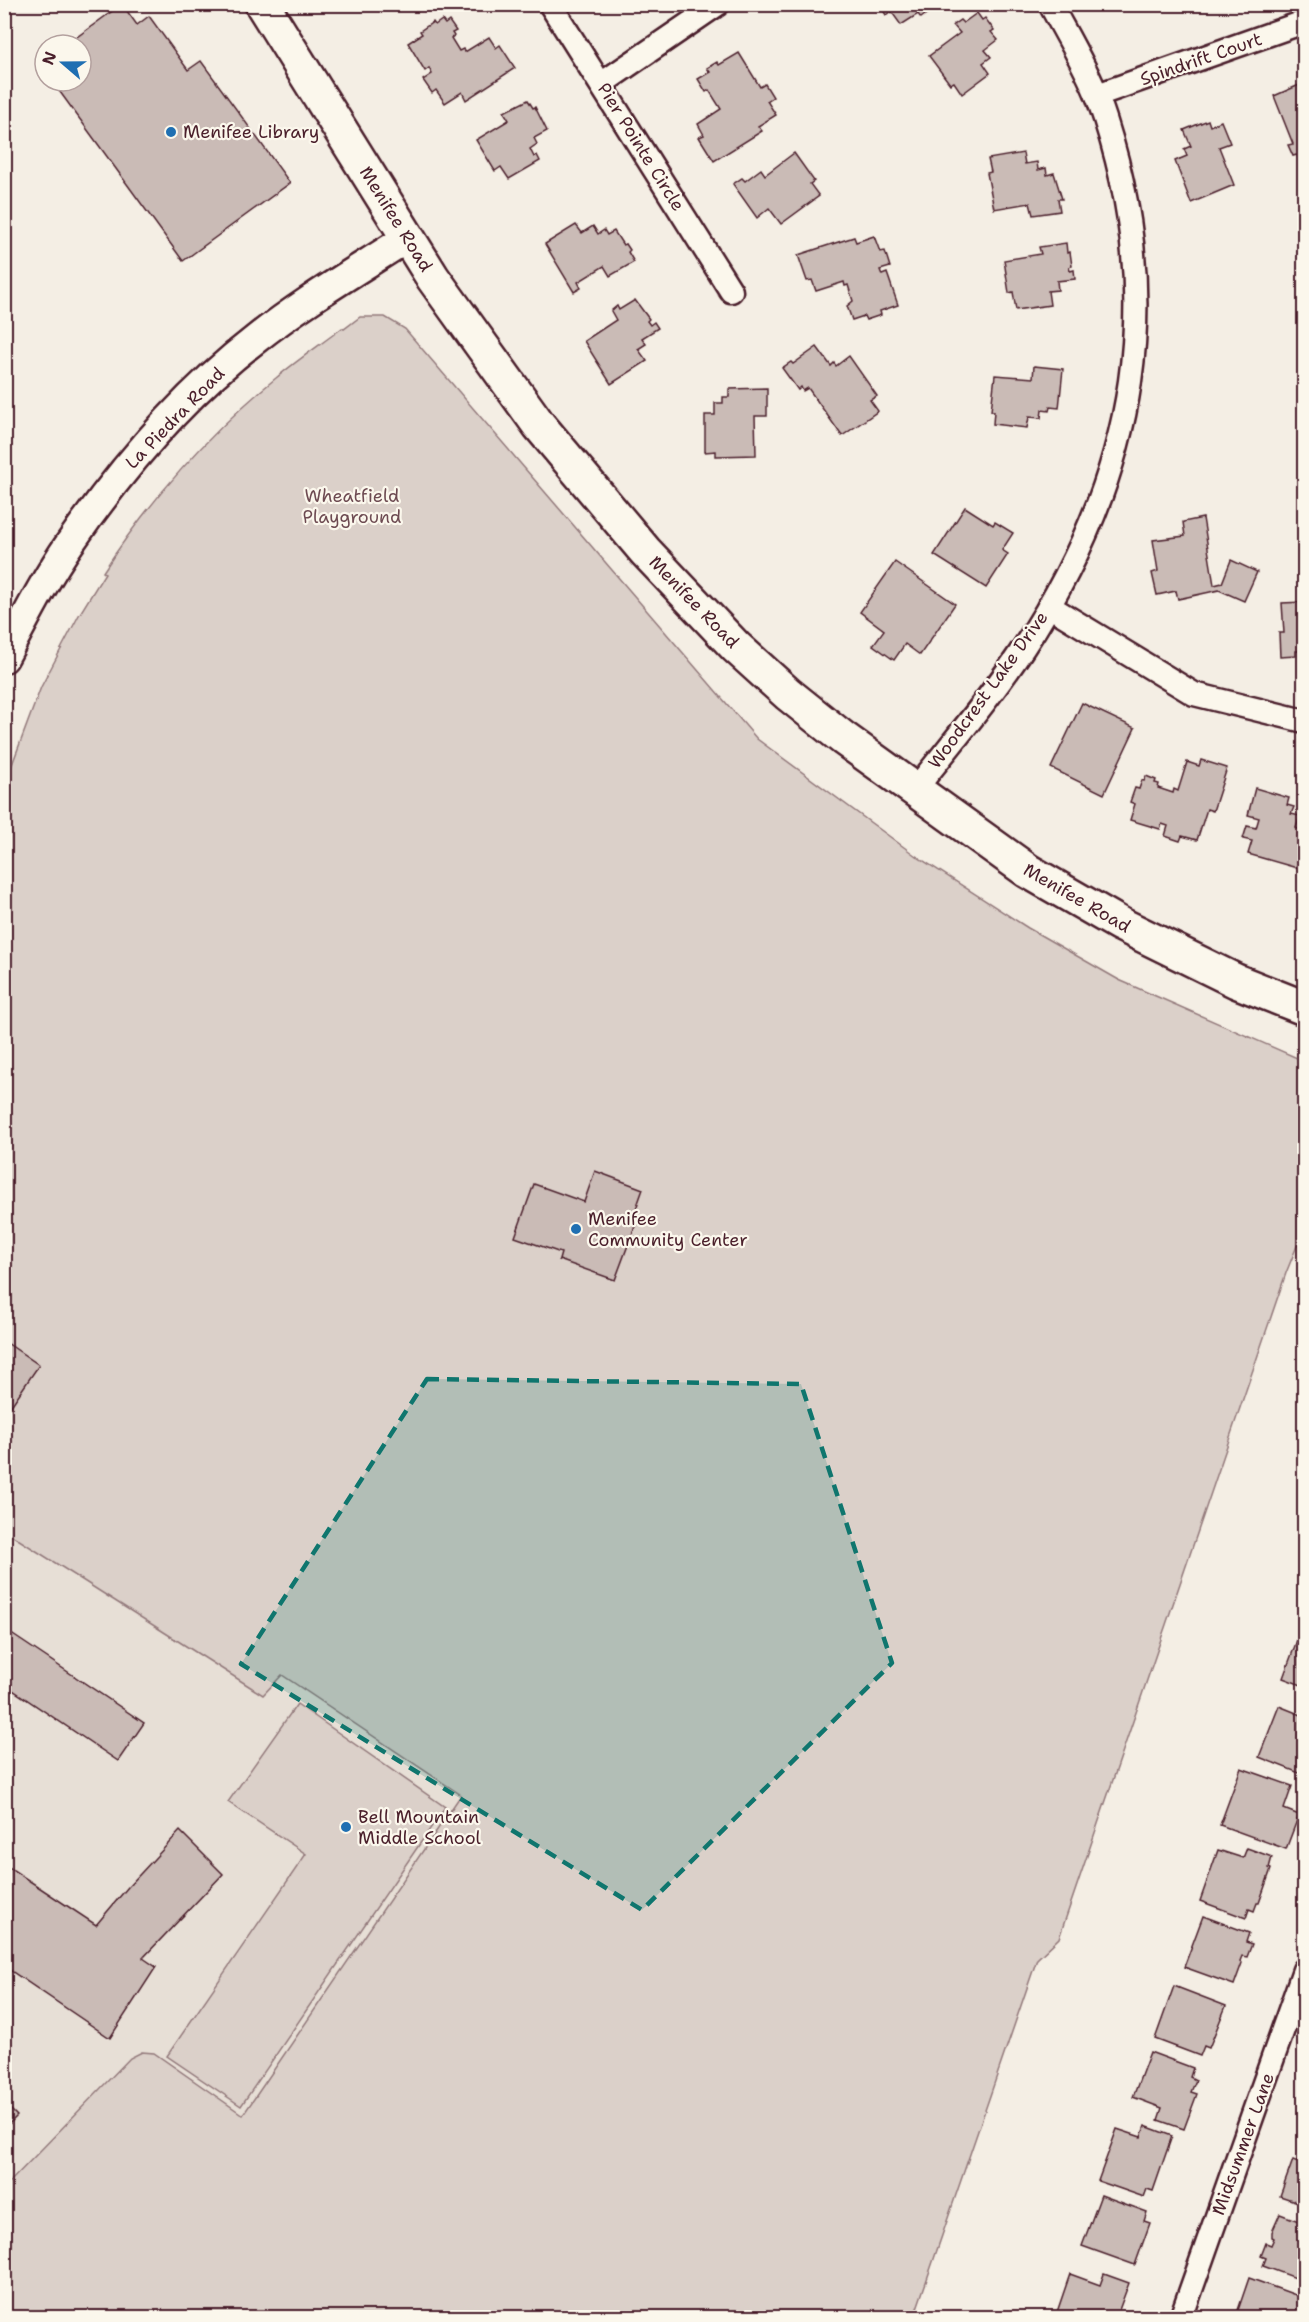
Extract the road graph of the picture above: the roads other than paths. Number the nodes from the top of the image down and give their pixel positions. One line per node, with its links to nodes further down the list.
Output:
1 (262, 4): 8 (main road, Menifee Road)
2 (550, 4): 6 (street, Pier Pointe Circle)
3 (718, 4): 6 (street)
4 (1050, 4): 7 (street, Woodcrest Lake Drive)
5 (1305, 22): 7 (street, Spindrift Court)
6 (601, 84): 9 (street, Pier Pointe Circle)
7 (1097, 95): 10 (street, Woodcrest Lake Drive)
8 (407, 238): 11 (street, La Piedra Road); 13 (main road, Menifee Road)
9 (731, 291)
10 (1049, 606): 12 (street); 13 (street, Woodcrest Lake Drive)
11 (4, 658)
12 (1305, 721)
13 (914, 791): 14 (main road, Menifee Road)
14 (1305, 1008)
15 (1305, 1970): 16 (street, Midsummer Lane)
16 (1180, 2318)

